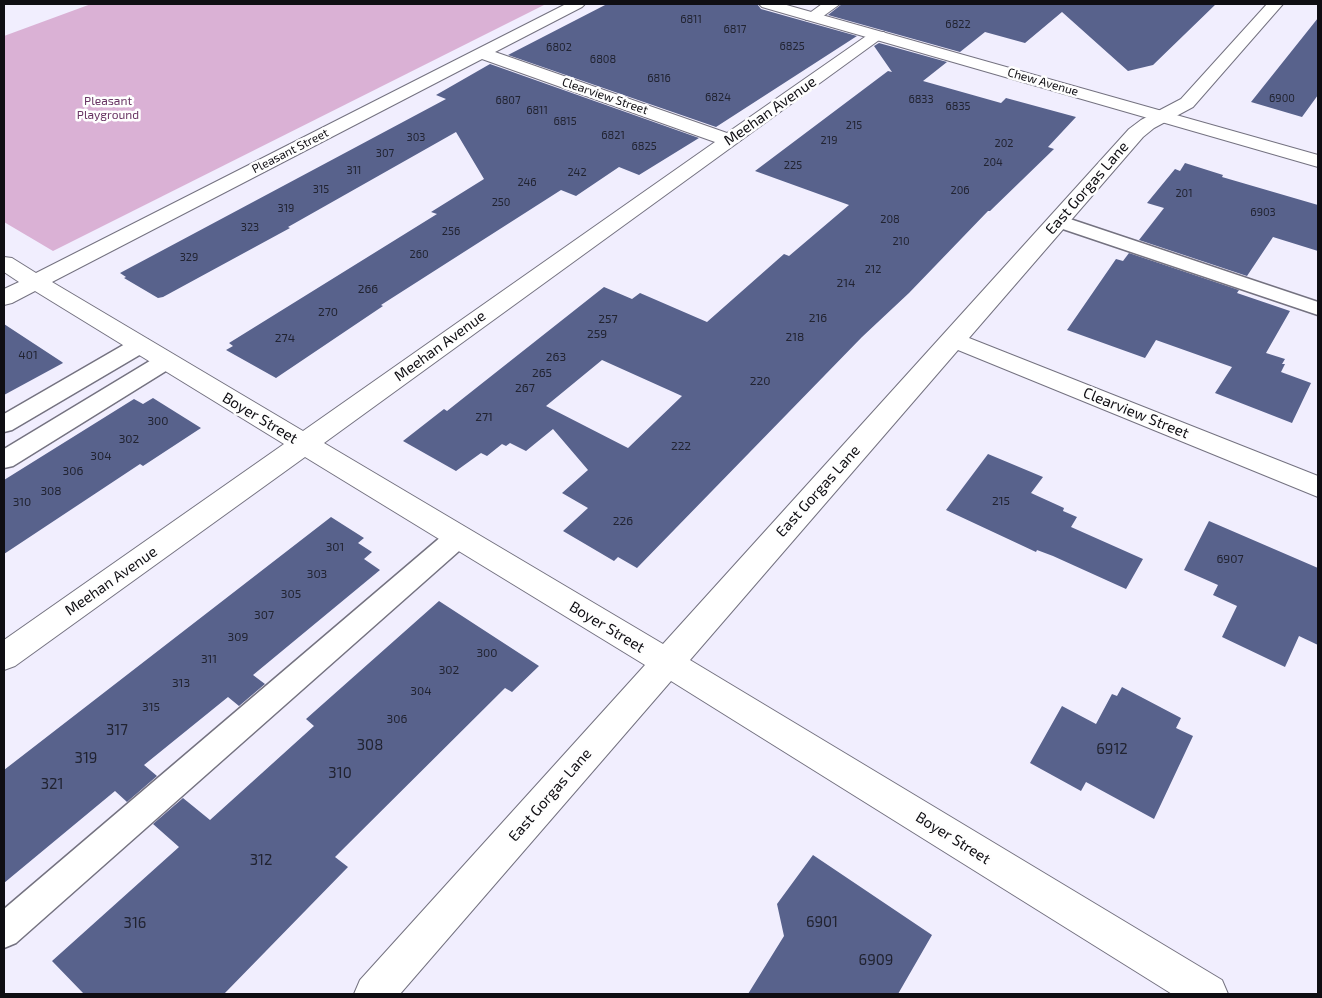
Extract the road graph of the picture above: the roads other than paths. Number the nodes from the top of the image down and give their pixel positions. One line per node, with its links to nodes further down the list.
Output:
1 (577, 4): 7 (street, Pleasant Street)
2 (767, 4): 5 (street, Chew Avenue)
3 (832, 4): 5 (street)
4 (1274, 4): 8 (street, East Gorgas Lane)
5 (812, 16): 6 (street, Chew Avenue)
6 (878, 35): 8 (street, Chew Avenue); 9 (street, Meehan Avenue)
7 (481, 53): 9 (street, Clearview Street); 13 (street, Pleasant Street)
8 (1163, 117): 10 (street, Chew Avenue); 11 (street, East Gorgas Lane)
9 (730, 140): 20 (street, Meehan Avenue)
10 (1318, 161)
11 (1058, 221): 15 (lane); 16 (street, East Gorgas Lane)
12 (4, 263): 13 (street, Boyer Street)
13 (35, 282): 14 (street, Pleasant Street); 17 (street, Boyer Street)
14 (4, 298)
15 (1318, 310)
16 (953, 340): 22 (street, Clearview Street); 25 (street, East Gorgas Lane)
17 (140, 345): 18 (street, Boyer Street); 19 (lane)
18 (166, 361): 20 (street, Boyer Street); 21 (lane)
19 (4, 424)
20 (304, 444): 23 (street, Boyer Street); 24 (street, Meehan Avenue)
21 (4, 460)
22 (1318, 486)
23 (458, 537): 25 (street, Boyer Street); 26 (lane)
24 (4, 657)
25 (667, 663): 27 (street, East Gorgas Lane); 28 (street, Boyer Street)
26 (4, 931)
27 (374, 994)
28 (1208, 994)

